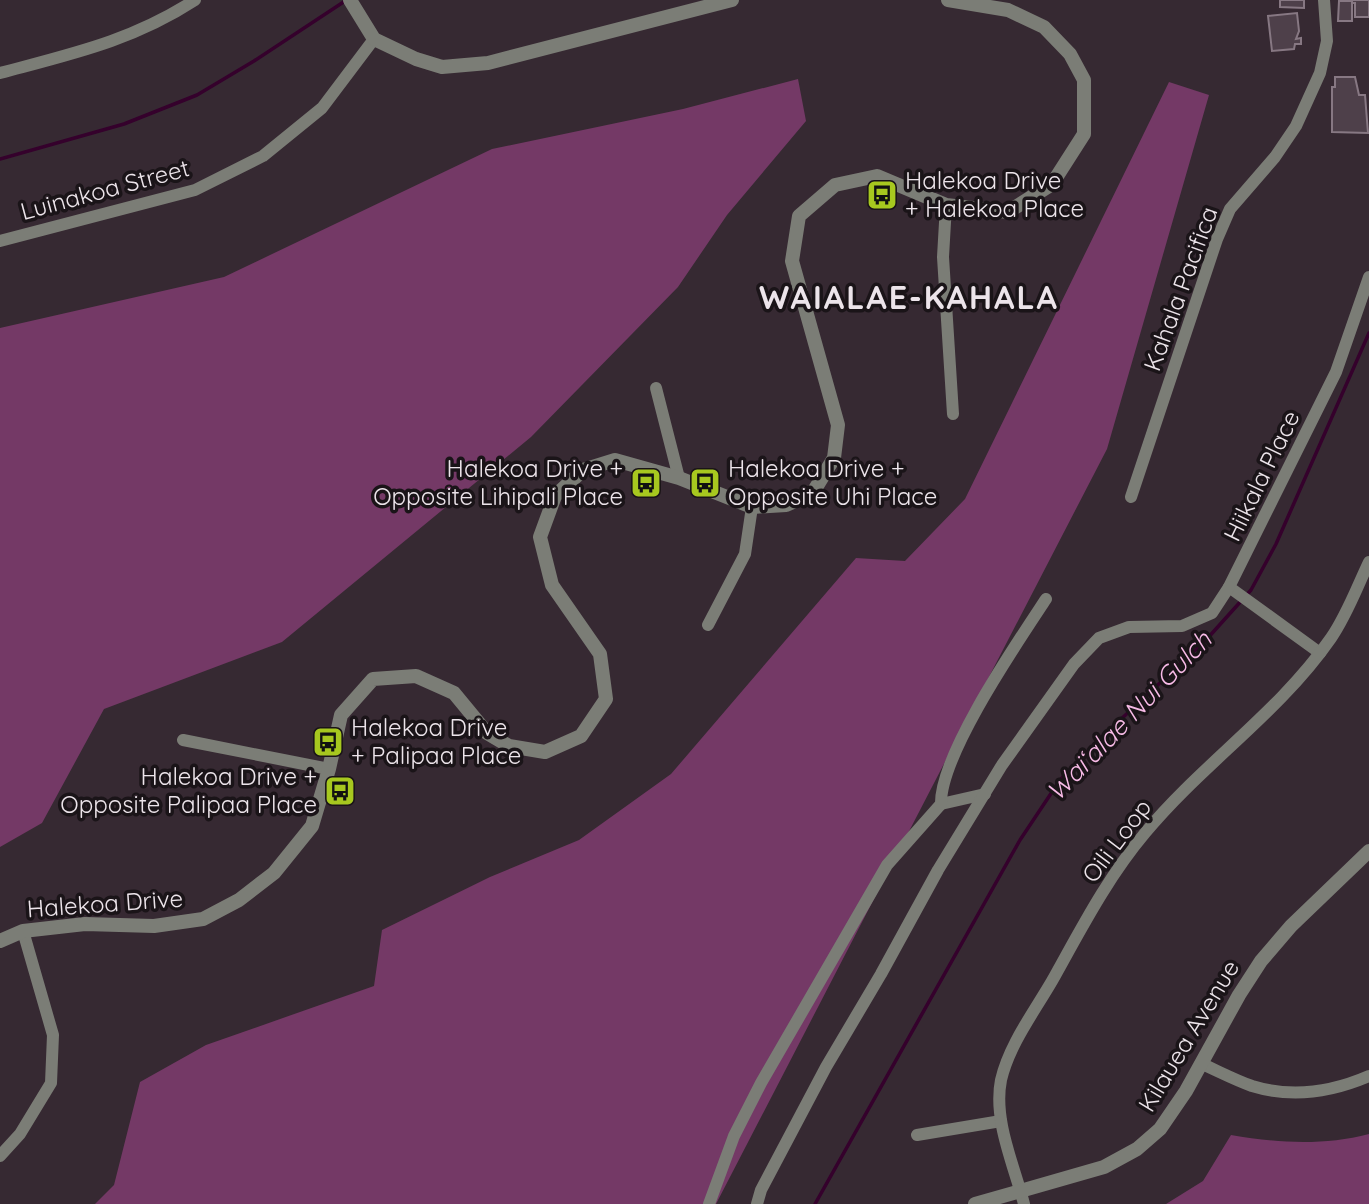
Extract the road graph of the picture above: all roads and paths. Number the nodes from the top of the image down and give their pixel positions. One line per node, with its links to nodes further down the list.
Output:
1 (195, 0): 7 (street)
2 (732, 0): 6 (street)
3 (948, 0): 8 (street, Halekoa Drive)
4 (1324, 0): 14 (street, Kahala Pacifica)
5 (352, 4): 6 (street)
6 (374, 38): 9 (street, Luinakoa Street)
7 (0, 73)
8 (946, 205): 12 (street); 15 (street, Halekoa Drive)
9 (0, 241)
10 (1369, 277): 17 (street, Hiikala Place)
11 (656, 388): 13 (street)
12 (953, 414)
13 (679, 478): 15 (street, Halekoa Drive); 22 (street, Halekoa Drive)
14 (1131, 497)
15 (752, 508): 19 (street)
16 (1369, 562): 20 (street, Oili Loop)
17 (1234, 590): 20 (street); 23 (street, Hiikala Place)
18 (1046, 598): 24 (street)
19 (708, 625)
20 (1320, 653): 30 (street, Oili Loop)
21 (183, 740): 22 (street)
22 (329, 769): 26 (street, Halekoa Drive)
23 (985, 793): 24 (street); 35 (street, Hiikala Place)
24 (941, 804): 34 (street)
25 (1369, 851): 28 (street, Kilauea Avenue)
26 (23, 931): 27 (street, Halekoa Drive); 32 (street)
27 (0, 941)
28 (1202, 1064): 29 (street); 33 (street, Kilauea Avenue)
29 (1369, 1076)
30 (1001, 1121): 31 (street); 33 (street, Oili Loop)
31 (917, 1135)
32 (0, 1156)
33 (1022, 1198): 36 (street, Kilauea Avenue)
34 (709, 1204)
35 (757, 1204)
36 (975, 1204)

